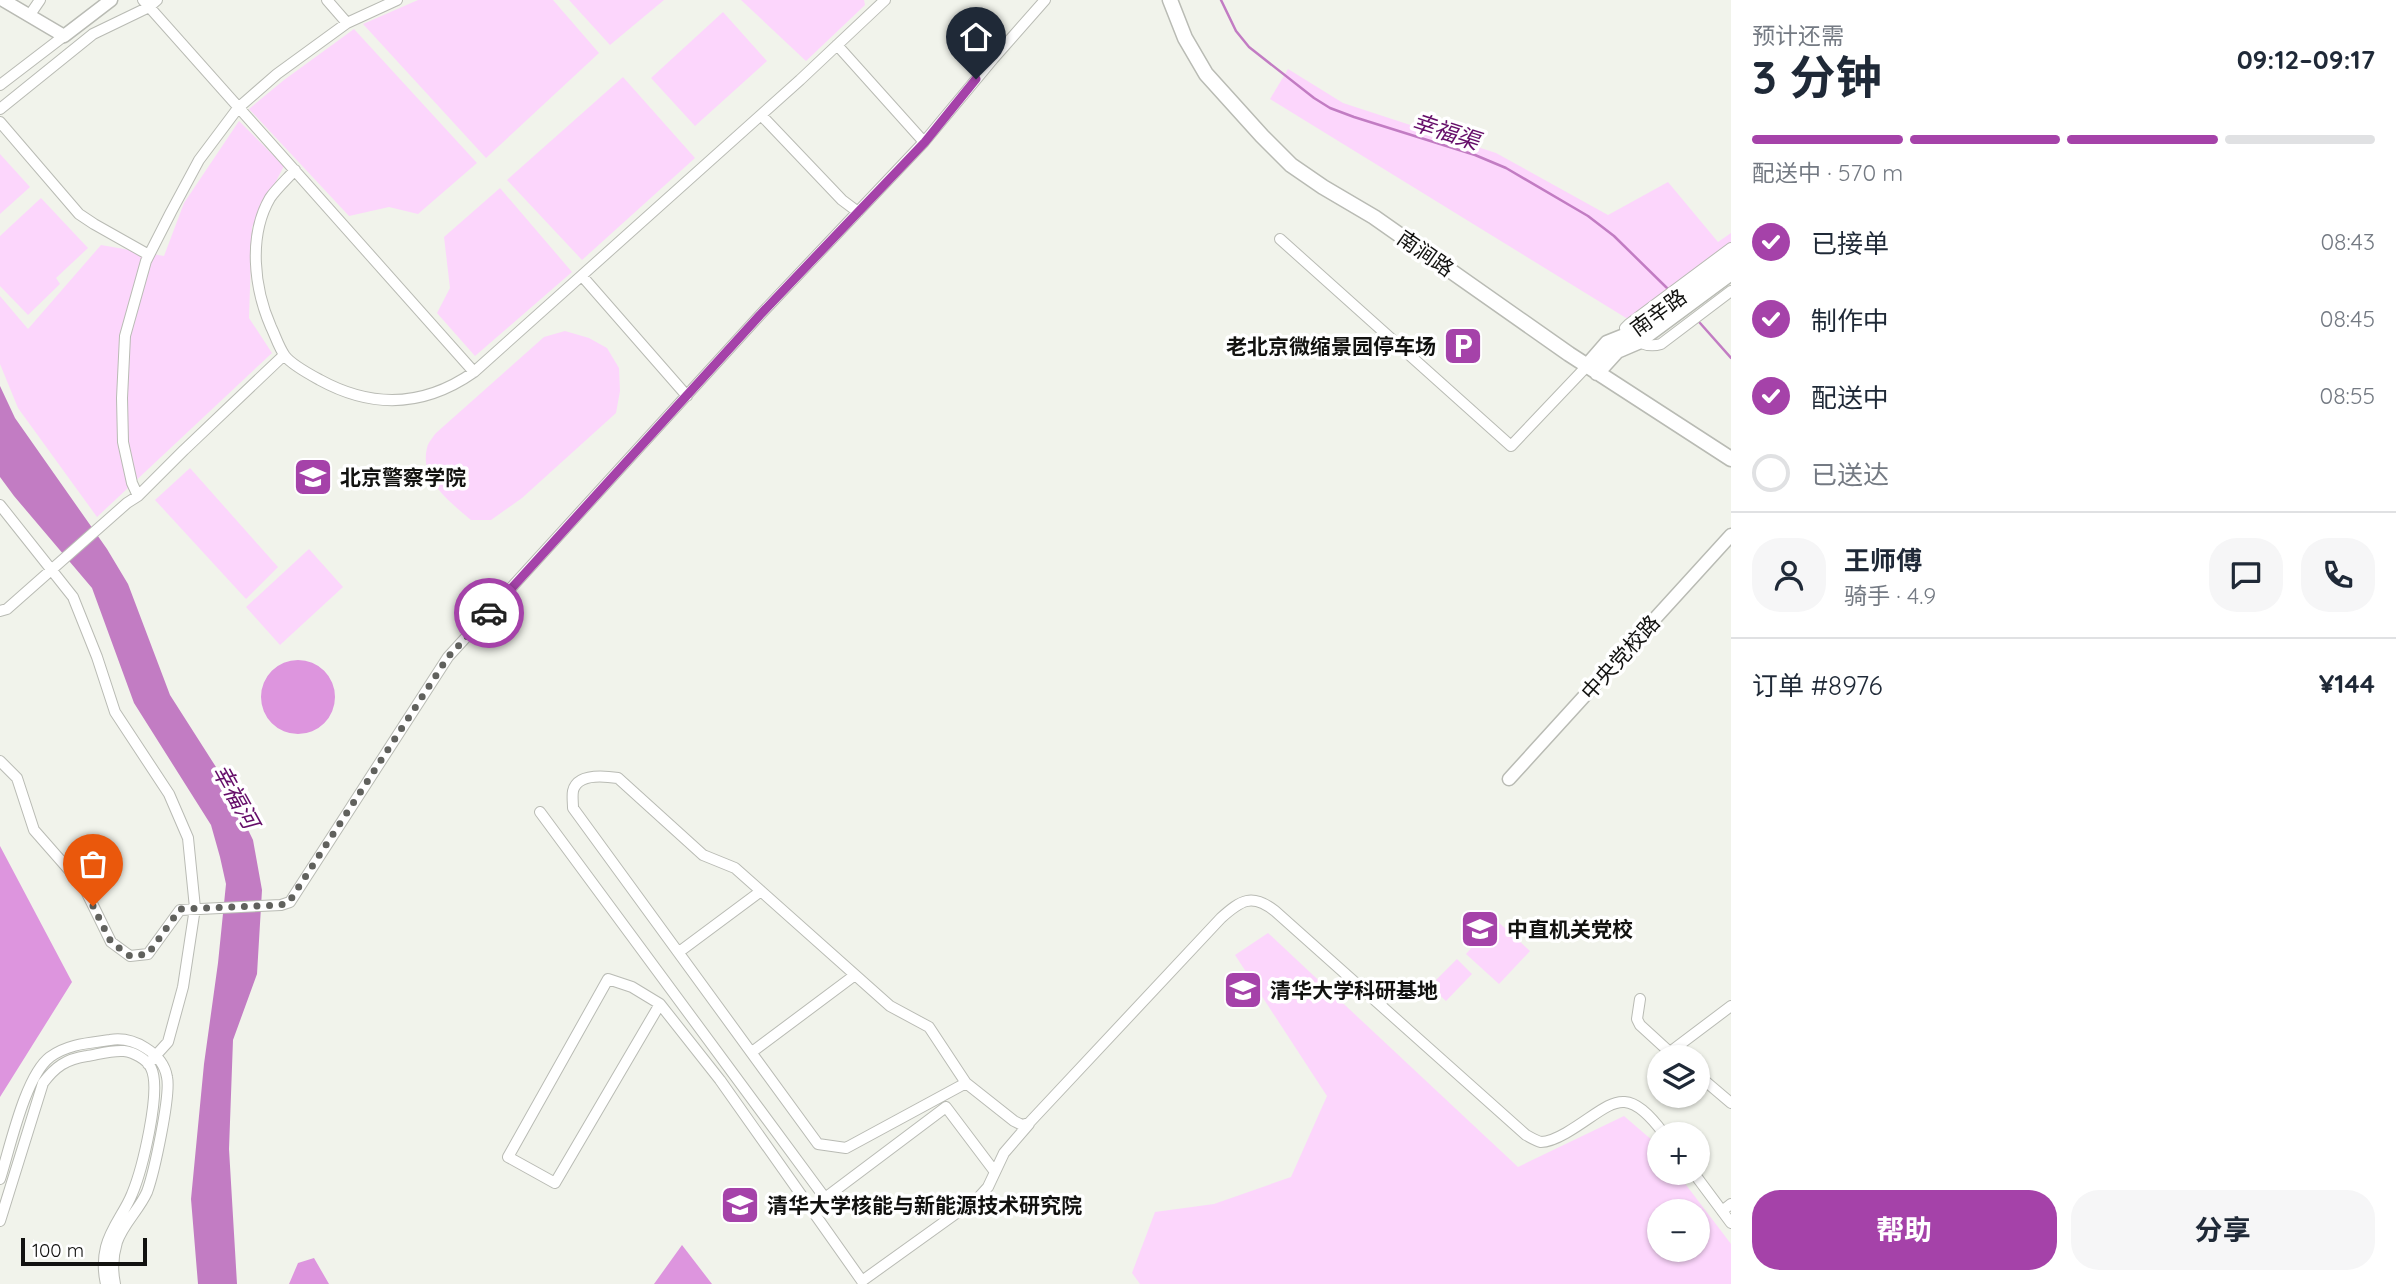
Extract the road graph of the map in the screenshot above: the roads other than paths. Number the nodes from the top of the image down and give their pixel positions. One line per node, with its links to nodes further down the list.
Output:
1 (3, 0): 10 (street)
2 (40, 0): 10 (street)
3 (111, 0): 12 (street)
4 (327, 0): 11 (street)
5 (397, 0): 11 (street)
6 (885, 0): 13 (street)
7 (1045, 0): 19 (street)
8 (1170, 0): 30 (main road, 南涧路)
9 (149, 2): 15 (street); 16 (street)
10 (29, 16): 12 (street)
11 (347, 23): 15 (street)
12 (64, 36): 14 (street)
13 (837, 45): 17 (street); 19 (street)
14 (0, 85)
15 (238, 108): 20 (street); 24 (street)
16 (0, 109)
17 (761, 115): 21 (street); 26 (street)
18 (0, 122): 24 (street)
19 (925, 142): 21 (street)
20 (295, 170): 29 (street); 31 (street)
21 (858, 212): 32 (street)
22 (1280, 239): 30 (street)
23 (1731, 248): 28 (street)
24 (149, 255): 34 (street)
25 (1728, 272): 28 (main road, 南辛路)
26 (582, 276): 31 (street); 32 (street)
27 (1731, 291): 28 (street)
28 (1633, 338): 30 (main road, 南辛路)
29 (284, 355): 31 (street); 34 (street)
30 (1592, 369): 33 (main road, 南涧路)
31 (474, 372)
32 (687, 396): 43 (street)
33 (1731, 459)
34 (138, 496): 37 (street)
35 (0, 505): 37 (street)
36 (1731, 535): 40 (street, 中央党校路)
37 (52, 570): 38 (street); 43 (street)
38 (0, 611)
39 (0, 761): 43 (street)
40 (1509, 779)
41 (540, 813): 58 (street)
42 (761, 891): 44 (street); 44 (street); 45 (street)
43 (200, 908): 52 (street)
44 (679, 952): 51 (street)
45 (855, 975): 51 (street); 53 (street)
46 (1640, 999): 49 (street)
47 (660, 1004): 47 (street); 58 (street)
48 (1731, 1006): 50 (street)
49 (1661, 1045)
50 (1684, 1045)
51 (752, 1052): 53 (street)
52 (152, 1060): 59 (street); 63 (street); 65 (street); 66 (street)
53 (966, 1083): 57 (street)
54 (1710, 1085): 55 (street)
55 (1731, 1103)
56 (1655, 1122): 57 (street)
57 (1029, 1123): 58 (street)
58 (995, 1172)
59 (0, 1179)
60 (1703, 1185): 62 (street)
61 (1731, 1204): 62 (street)
62 (1722, 1211): 64 (street)
63 (0, 1221)
64 (1731, 1223)
65 (106, 1284)
66 (115, 1284)

